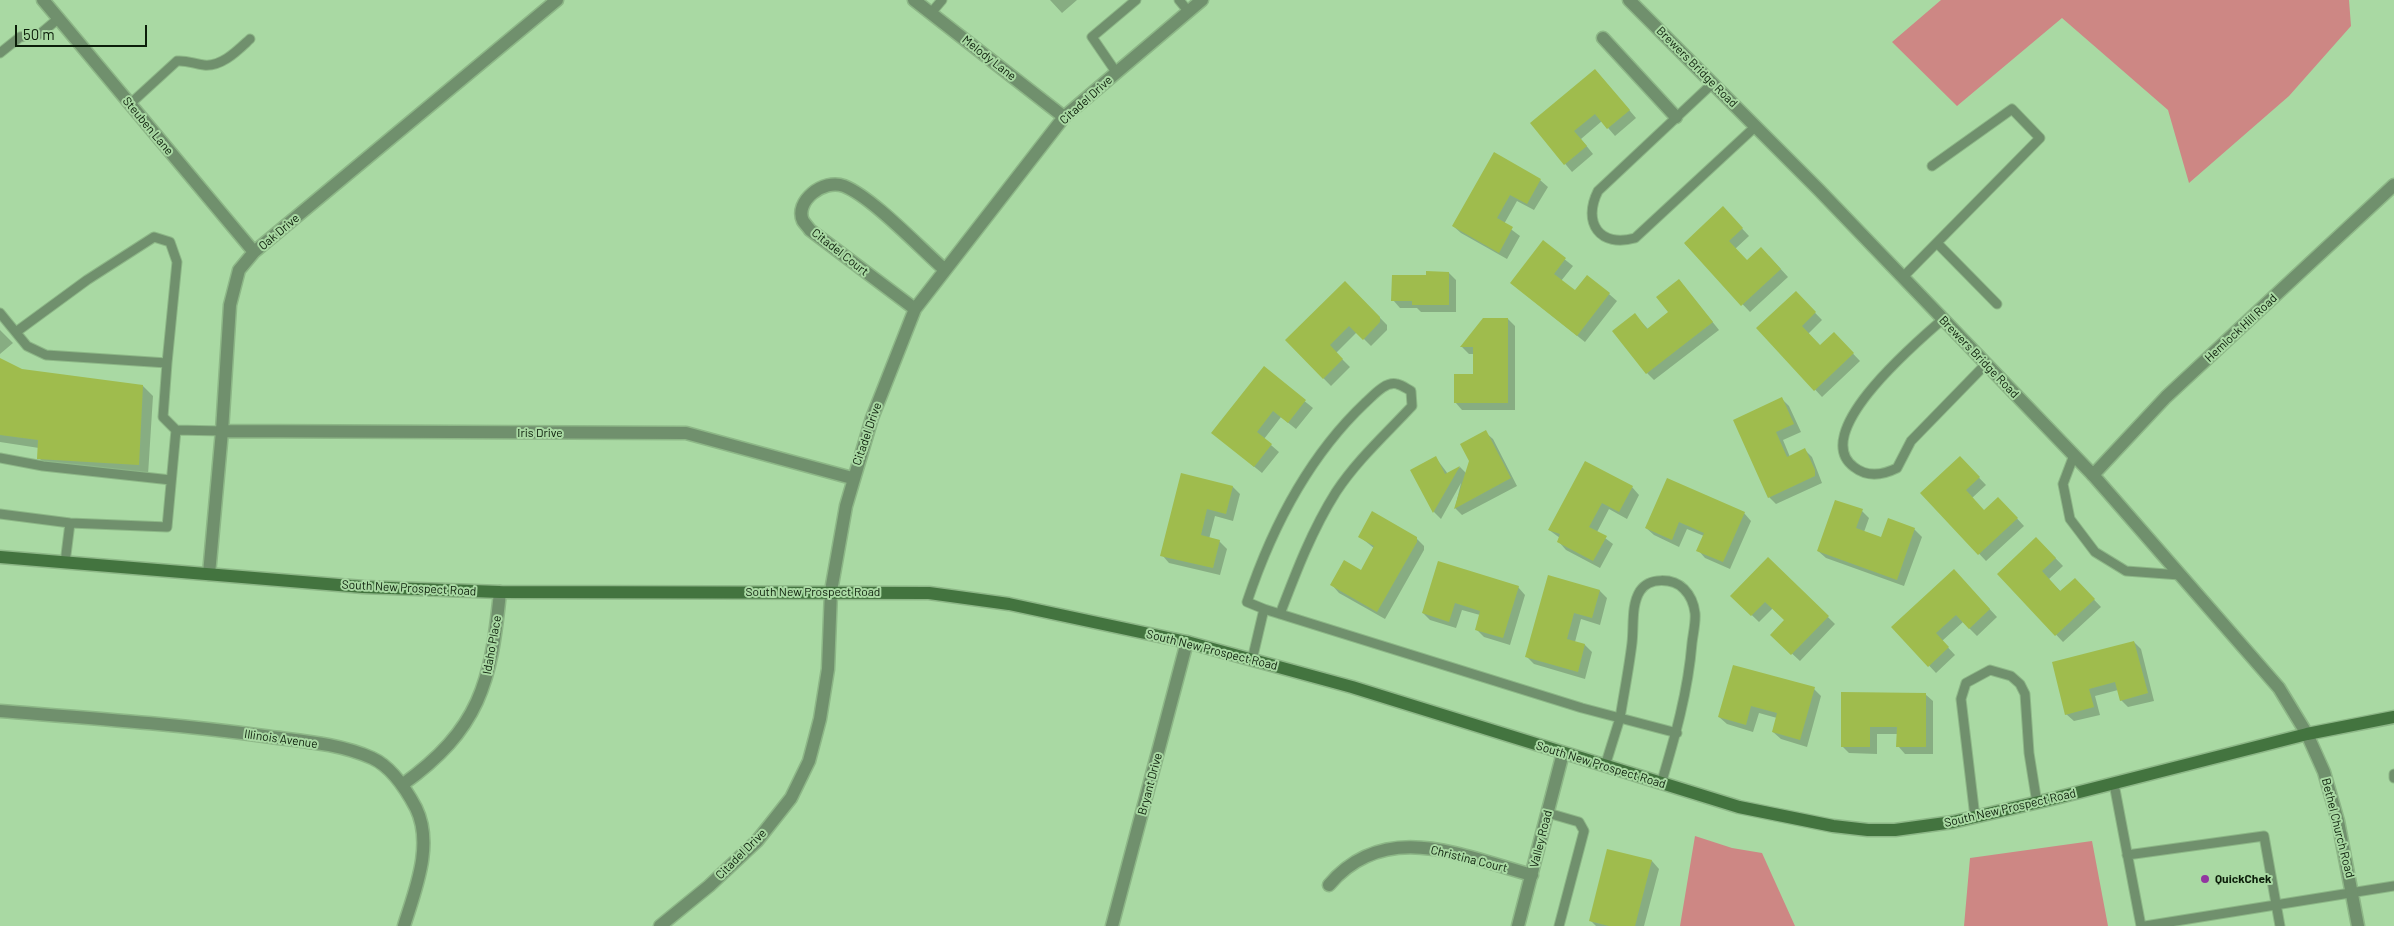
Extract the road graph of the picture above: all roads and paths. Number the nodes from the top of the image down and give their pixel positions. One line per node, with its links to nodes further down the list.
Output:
1 (43, 0): 11 (street, Steuben Lane)
2 (556, 0): 24 (street, Oak Drive)
3 (914, 0): 10 (street, Melody Lane)
4 (942, 0): 10 (lane)
5 (1136, 0): 15 (lane)
6 (1179, 0): 9 (lane)
7 (1202, 0): 9 (street, Citadel Drive)
8 (1630, 0): 16 (street, Brewers Bridge Road)
9 (1188, 12): 15 (street, Citadel Drive)
10 (932, 13): 18 (street, Melody Lane)
11 (59, 18): 14 (lane); 17 (street, Steuben Lane)
12 (1602, 38): 19 (street)
13 (250, 39): 17 (lane)
14 (0, 53)
15 (1116, 72): 18 (street, Citadel Drive)
16 (1714, 83): 19 (lane); 20 (street, Brewers Bridge Road)
17 (130, 104): 24 (street, Steuben Lane)
18 (1064, 117): 25 (street, Citadel Drive)
19 (1676, 117): 20 (lane)
20 (1756, 126): 26 (street, Brewers Bridge Road)
21 (1932, 166): 23 (lane)
22 (2394, 185): 38 (street, Hemlock Hill Road)
23 (1937, 243): 26 (lane); 27 (lane)
24 (254, 252): 35 (street, Oak Drive)
25 (944, 269): 28 (street, Citadel Drive); 28 (street, Citadel Court)
26 (1903, 277): 30 (street, Brewers Bridge Road)
27 (1997, 304)
28 (915, 309): 39 (street, Citadel Drive)
29 (0, 313): 31 (lane)
30 (1943, 319): 33 (street, Brewers Bridge Road); 33 (lane)
31 (16, 332): 32 (lane); 32 (lane)
32 (167, 363): 34 (lane)
33 (1986, 364): 36 (street, Brewers Bridge Road)
34 (176, 430): 35 (lane); 40 (lane)
35 (222, 431): 39 (street, Iris Drive); 45 (street, Oak Drive)
36 (2074, 455): 38 (street, Brewers Bridge Road); 46 (lane)
37 (0, 458): 40 (lane)
38 (2093, 476): 46 (street, Brewers Bridge Road)
39 (852, 478): 47 (street, Citadel Drive)
40 (171, 480): 42 (lane)
41 (0, 514): 42 (lane)
42 (70, 522): 44 (lane)
43 (0, 557): 44 (main road, South New Prospect Road)
44 (65, 563): 45 (main road, South New Prospect Road)
45 (209, 574): 48 (main road, South New Prospect Road)
46 (2180, 575): 57 (street, Brewers Bridge Road)
47 (831, 591): 48 (main road, South New Prospect Road); 51 (main road, South New Prospect Road); 73 (street, Citadel Drive)
48 (500, 592): 62 (street, Idaho Place)
49 (1264, 609): 50 (lane); 50 (lane); 52 (lane)
50 (1280, 614): 55 (lane)
51 (1187, 642): 52 (main road, South New Prospect Road); 74 (street, Bryant Drive)
52 (1252, 660): 58 (main road, South New Prospect Road)
53 (0, 711): 62 (street, Illinois Avenue)
54 (2394, 717): 57 (main road, South New Prospect Road)
55 (1620, 718): 56 (lane); 56 (lane); 59 (lane)
56 (1677, 732): 60 (lane)
57 (2307, 734): 61 (main road, South New Prospect Road); 70 (street, Bethel Church Road)
58 (1563, 753): 59 (main road, South New Prospect Road); 64 (street, Valley Road)
59 (1605, 766): 60 (main road, South New Prospect Road)
60 (1661, 784): 65 (main road, South New Prospect Road)
61 (2114, 784): 63 (main road, South New Prospect Road); 66 (lane)
62 (402, 785): 72 (street, Illinois Avenue)
63 (2037, 803): 65 (main road, South New Prospect Road); 65 (lane)
64 (1548, 813): 67 (street, Valley Road); 76 (lane)
65 (1975, 817)
66 (2128, 855): 71 (lane); 77 (lane)
67 (1532, 875): 68 (street, Christina Court); 75 (street, Valley Road)
68 (1329, 885)
69 (2394, 886): 70 (lane)
70 (2353, 892): 71 (lane); 80 (street, Bethel Church Road)
71 (2276, 904): 78 (lane); 79 (lane)
72 (404, 926)
73 (660, 926)
74 (1112, 926)
75 (1518, 926)
76 (1559, 926)
77 (2141, 926)
78 (2145, 926)
79 (2280, 926)
80 (2358, 926)

